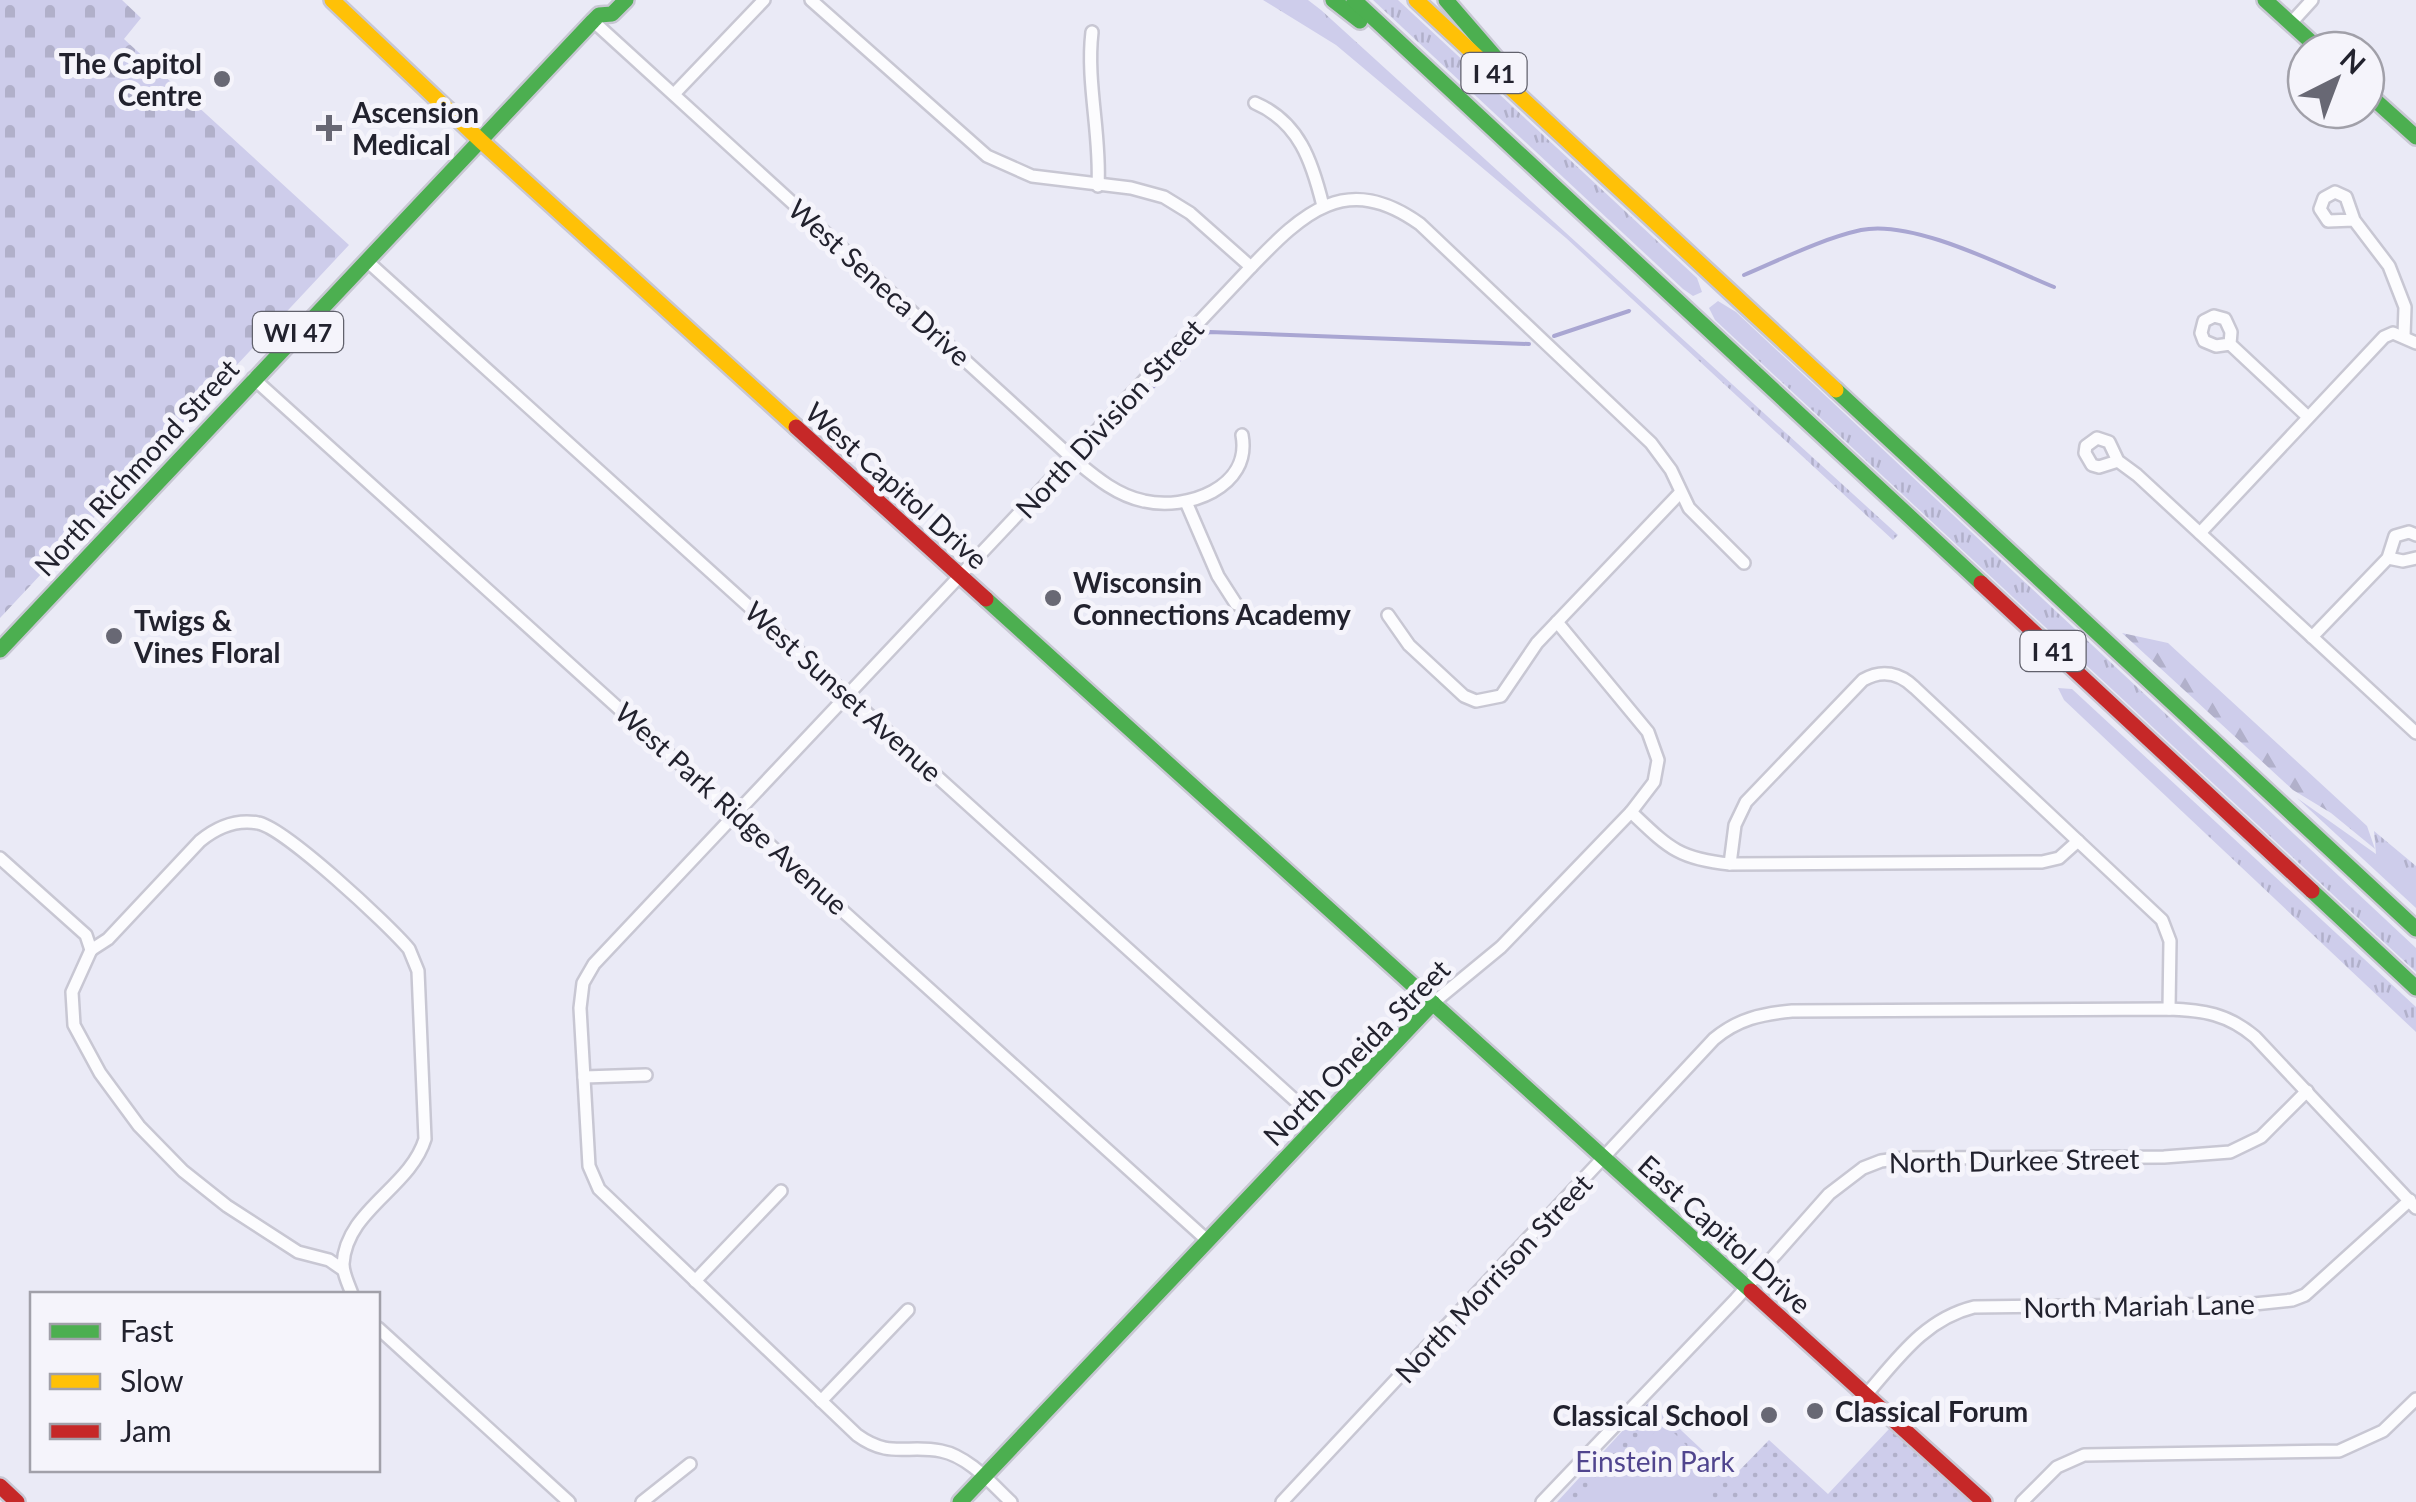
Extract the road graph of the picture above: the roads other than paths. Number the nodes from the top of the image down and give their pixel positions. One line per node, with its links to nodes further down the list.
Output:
1 (332, 0): 20 (main road, West Capitol Drive)
2 (626, 0): 11 (main road, North Richmond Street / WI 47)
3 (764, 0): 16 (street)
4 (811, 0): 22 (street)
5 (1333, 0): 15 (main road)
6 (1354, 0): 15 (main road, I 41)
7 (1416, 0): 21 (main road, I 41)
8 (1446, 0): 21 (main road)
9 (2265, 0): 12 (main road)
10 (2312, 0): 12 (street)
11 (597, 12): 16 (street, West Seneca Drive); 20 (main road, North Richmond Street / WI 47)
12 (2291, 23): 13 (main road)
13 (2299, 30)
14 (1092, 32): 22 (street)
15 (1430, 70): 56 (main road, I 41)
16 (674, 94): 32 (street, West Seneca Drive)
17 (1254, 103): 23 (street)
18 (2386, 110): 19 (main road)
19 (2416, 136)
20 (481, 141): 25 (main road, North Richmond Street / WI 47); 41 (main road, West Capitol Drive)
21 (1572, 146): 54 (main road, I 41)
22 (1098, 186): 26 (street)
23 (1322, 206): 26 (street, North Division Street); 34 (street)
24 (2354, 220): 27 (street)
25 (368, 261): 29 (main road, North Richmond Street / WI 47); 47 (street, West Sunset Avenue)
26 (1251, 267): 32 (street, North Division Street)
27 (2410, 340): 30 (street)
28 (2230, 344): 30 (street)
29 (253, 378): 46 (main road, North Richmond Street / WI 47); 49 (street, West Park Ridge Avenue)
30 (2308, 417): 36 (street)
31 (1242, 436): 35 (street)
32 (1071, 457): 35 (street, West Seneca Drive); 41 (street, North Division Street)
33 (2118, 461): 36 (street)
34 (1680, 493): 40 (street); 44 (street)
35 (1186, 502): 42 (street)
36 (2200, 533): 45 (street)
37 (2416, 535): 38 (street)
38 (2388, 558): 39 (street); 45 (street)
39 (2416, 558)
40 (1744, 563)
41 (961, 576): 47 (street, North Division Street); 57 (main road, West Capitol Drive)
42 (1236, 604)
43 (1388, 614): 44 (street)
44 (1557, 622): 50 (street, North Oneida Street)
45 (2312, 638): 48 (street)
46 (0, 650)
47 (849, 694): 49 (street, North Division Street); 62 (street, West Sunset Avenue)
48 (2416, 734)
49 (736, 812): 60 (street, North Division Street); 66 (street, West Park Ridge Avenue)
50 (1631, 812): 53 (street); 57 (street, North Oneida Street)
51 (2078, 841): 53 (street); 53 (street); 58 (street)
52 (0, 858): 55 (street)
53 (1730, 864)
54 (2416, 929)
55 (91, 950): 67 (street); 67 (street)
56 (2416, 988)
57 (1432, 1003): 62 (main road, North Oneida Street); 63 (main road, East Capitol Drive)
58 (2169, 1009): 61 (street, North Morrison Street); 63 (street, North Morrison Street)
59 (646, 1075): 60 (street)
60 (584, 1077): 68 (street, North Division Street)
61 (2307, 1091): 65 (street, North Morrison Street); 69 (street, North Durkee Street)
62 (1319, 1122): 66 (main road, North Oneida Street)
63 (1605, 1159): 69 (main road, East Capitol Drive); 84 (street, North Morrison Street)
64 (781, 1191): 68 (street)
65 (2413, 1204): 73 (street, North Mariah Lane)
66 (1208, 1240): 77 (main road, North Oneida Street)
67 (342, 1269): 70 (street)
68 (695, 1281): 75 (street, North Division Street)
69 (1747, 1287): 73 (main road, East Capitol Drive); 85 (street, North Durkee Street)
70 (351, 1292)
71 (908, 1310): 75 (street)
72 (380, 1330): 80 (street)
73 (1866, 1395): 86 (main road, East Capitol Drive)
74 (2416, 1399): 87 (street)
75 (821, 1401): 77 (street, North Division Street)
76 (690, 1464): 81 (street)
77 (984, 1477): 82 (main road, North Oneida Street); 83 (street, North Division Street)
78 (0, 1486): 79 (main road)
79 (17, 1502)
80 (570, 1502)
81 (642, 1502)
82 (960, 1502)
83 (1011, 1502)
84 (1282, 1502)
85 (1542, 1502)
86 (1984, 1502)
87 (2022, 1502)

